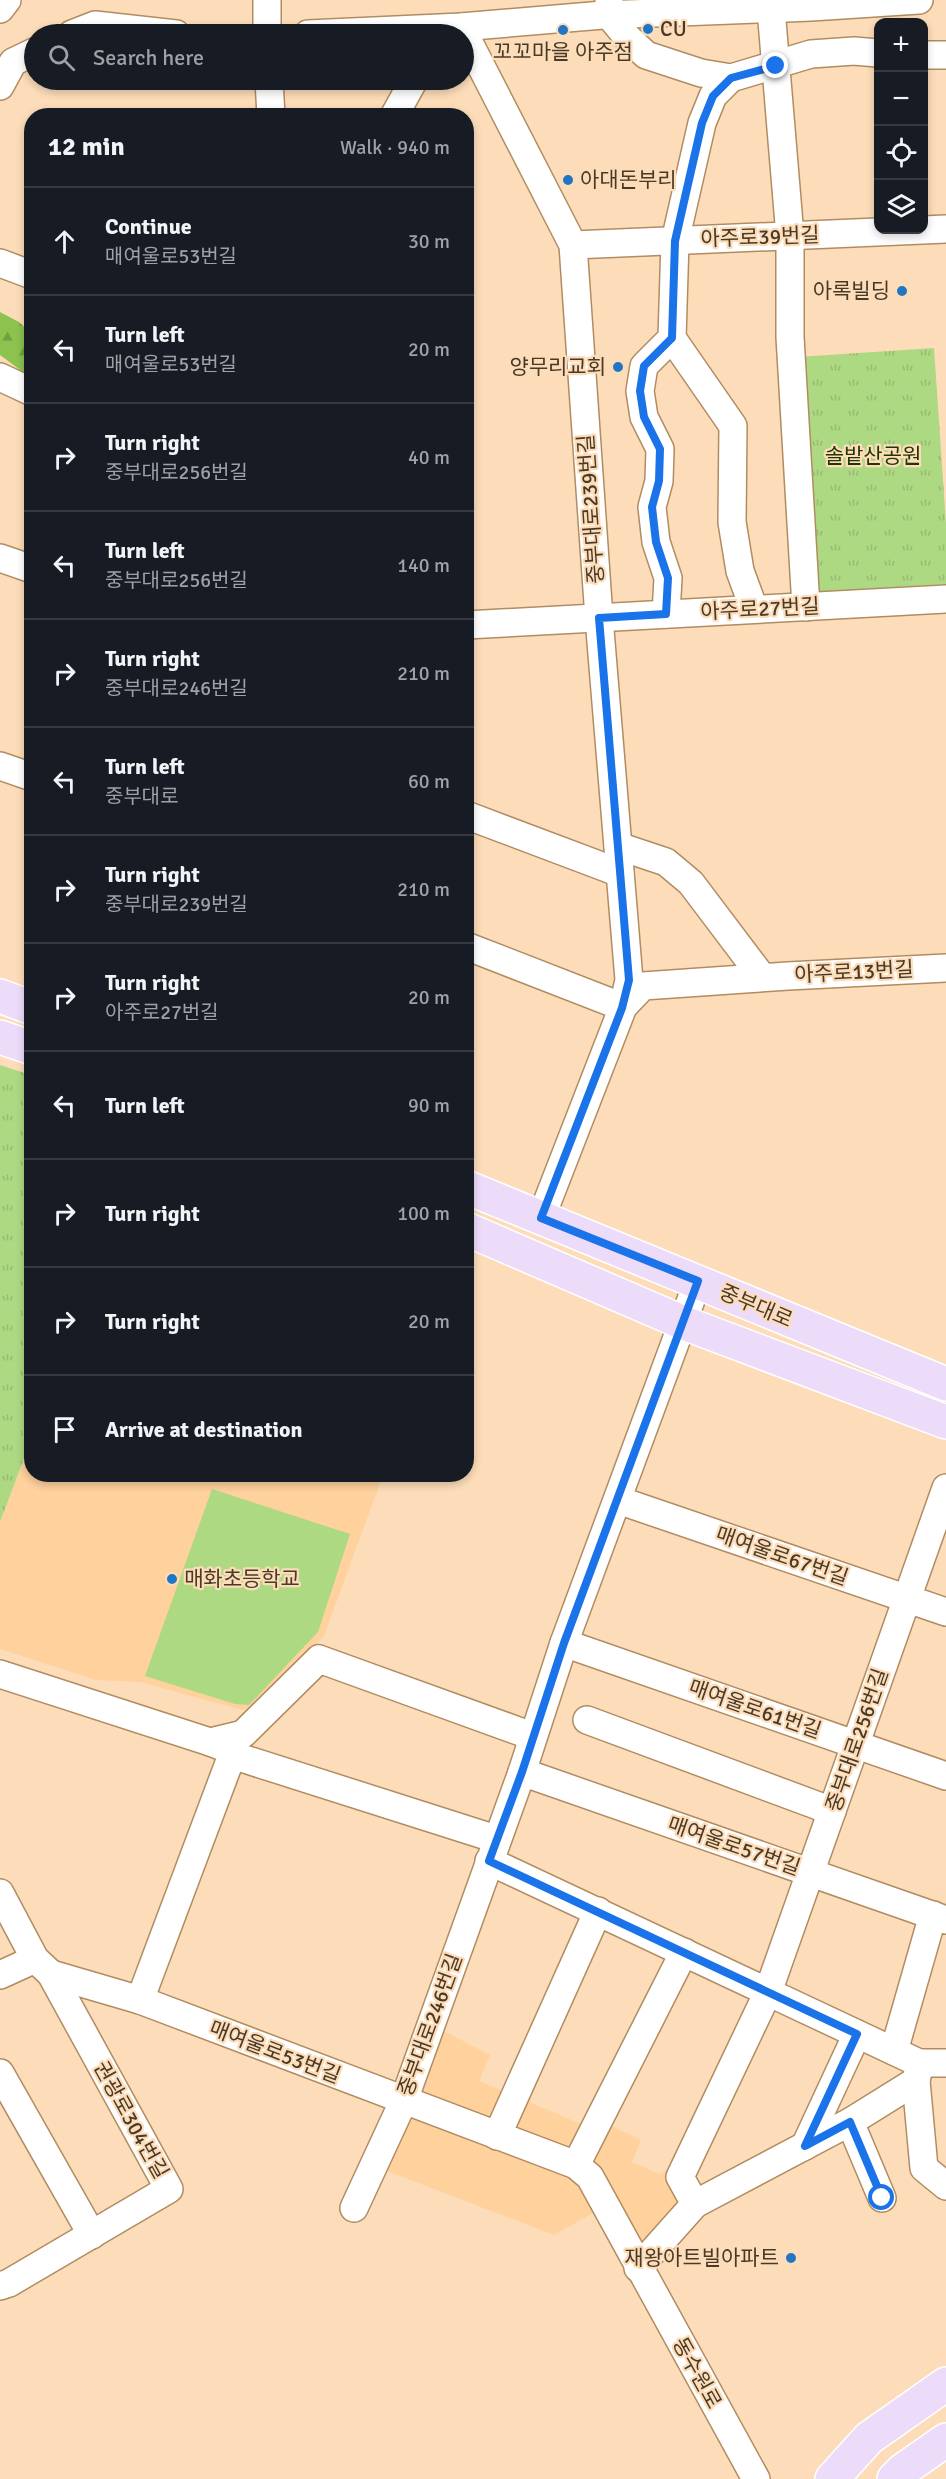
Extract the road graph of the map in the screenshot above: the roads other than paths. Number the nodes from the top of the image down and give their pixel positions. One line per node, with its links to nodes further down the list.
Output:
1 (6, 0): 6 (street)
2 (267, 0): 8 (street)
3 (919, 0): 4 (street)
4 (811, 4): 7 (street)
5 (609, 7): 7 (street); 9 (street); 16 (street)
6 (0, 9)
7 (771, 9): 14 (street)
8 (267, 24)
9 (474, 26)
10 (874, 53): 14 (street)
11 (16, 55): 17 (street)
12 (928, 55): 13 (street)
13 (946, 55)
14 (776, 66): 16 (street); 23 (street)
15 (474, 76): 25 (street, 중부대로239번길)
16 (731, 78): 24 (street)
17 (0, 86)
18 (270, 90): 20 (street)
19 (408, 90): 21 (street)
20 (271, 108)
21 (398, 108)
22 (946, 229): 23 (street, 아주로39번길)
23 (790, 236): 24 (street, 아주로39번길); 34 (street)
24 (675, 241): 25 (street, 아주로39번길); 28 (street)
25 (573, 245): 37 (street, 중부대로239번길)
26 (0, 263): 27 (street)
27 (24, 272)
28 (672, 338): 35 (street); 36 (street)
29 (0, 377): 30 (street)
30 (24, 388)
31 (0, 558): 32 (street)
32 (24, 566)
33 (946, 599): 34 (street, 아주로27번길)
34 (806, 607): 35 (street, 아주로27번길)
35 (754, 609): 36 (street, 아주로27번길)
36 (666, 614): 37 (street, 아주로27번길)
37 (599, 618): 38 (street, 아주로27번길); 42 (street, 중부대로239번길)
38 (474, 625)
39 (0, 766): 40 (street)
40 (24, 774)
41 (474, 818): 43 (street)
42 (618, 846): 43 (street, 중부대로239번길); 46 (street)
43 (620, 873): 49 (street, 중부대로239번길)
44 (474, 949): 49 (street)
45 (946, 968): 46 (street, 아주로13번길)
46 (762, 977): 49 (street, 아주로13번길)
47 (0, 996): 48 (main road)
48 (24, 1005)
49 (622, 1008): 53 (street, 중부대로239번길)
50 (0, 1037): 51 (main road)
51 (24, 1045)
52 (474, 1190): 53 (main road, 중부대로)
53 (541, 1218): 55 (main road, 중부대로)
54 (474, 1232): 56 (main road, 중부대로)
55 (698, 1281): 56 (street, 중부대로246번길); 57 (main road, 중부대로)
56 (684, 1323): 60 (main road, 중부대로); 62 (street, 중부대로246번길)
57 (909, 1371): 58 (main road); 59 (main road, 중부대로)
58 (946, 1374)
59 (946, 1384)
60 (946, 1422)
61 (946, 1488): 63 (street, 중부대로256번길)
62 (618, 1500): 63 (street, 매여울로67번길); 65 (street, 중부대로246번길)
63 (907, 1598): 64 (street, 매여울로67번길); 69 (street, 중부대로256번길)
64 (946, 1612)
65 (564, 1643): 68 (street, 중부대로246번길); 69 (street, 매여울로61번길)
66 (0, 1674): 70 (street)
67 (588, 1720): 73 (street)
68 (532, 1736): 70 (street); 71 (street, 중부대로246번길)
69 (856, 1744): 72 (street, 매여울로61번길); 73 (street, 중부대로256번길)
70 (222, 1748): 74 (street); 83 (street)
71 (522, 1772): 74 (street, 중부대로246번길); 75 (street, 매여울로57번길)
72 (946, 1776)
73 (832, 1811): 75 (street, 중부대로256번길)
74 (493, 1850): 77 (street); 89 (street, 중부대로246번길)
75 (810, 1873): 78 (street, 매여울로57번길); 82 (street, 중부대로256번길)
76 (0, 1893): 80 (street, 권광로304번길)
77 (598, 1911): 79 (street); 91 (street)
78 (939, 1917): 85 (street)
79 (684, 1952): 82 (street); 93 (street)
80 (43, 1966): 81 (street); 83 (street, 매여울로53번길); 98 (street, 권광로304번길)
81 (0, 1975)
82 (768, 1992): 84 (street); 96 (street, 중부대로256번길)
83 (140, 2000): 89 (street, 매여울로53번길)
84 (857, 2034): 85 (street); 92 (street)
85 (894, 2051): 87 (street)
86 (946, 2063): 87 (street)
87 (918, 2072): 90 (street); 94 (street)
88 (0, 2073): 98 (street)
89 (404, 2100): 91 (street, 매여울로53번길); 97 (street, 중부대로246번길)
90 (850, 2122): 92 (street); 95 (street)
91 (497, 2136): 93 (street, 매여울로53번길)
92 (805, 2146): 96 (street)
93 (576, 2165): 99 (street, 매여울로53번길)
94 (946, 2186)
95 (882, 2198)
96 (694, 2204): 99 (street)
97 (354, 2208)
98 (93, 2235): 100 (street, 권광로304번길)
99 (638, 2268): 103 (street, 동수원로)
100 (3, 2279)
101 (946, 2384): 104 (main road)
102 (946, 2440): 105 (main road)
103 (756, 2479)
104 (832, 2479)
105 (894, 2479)

